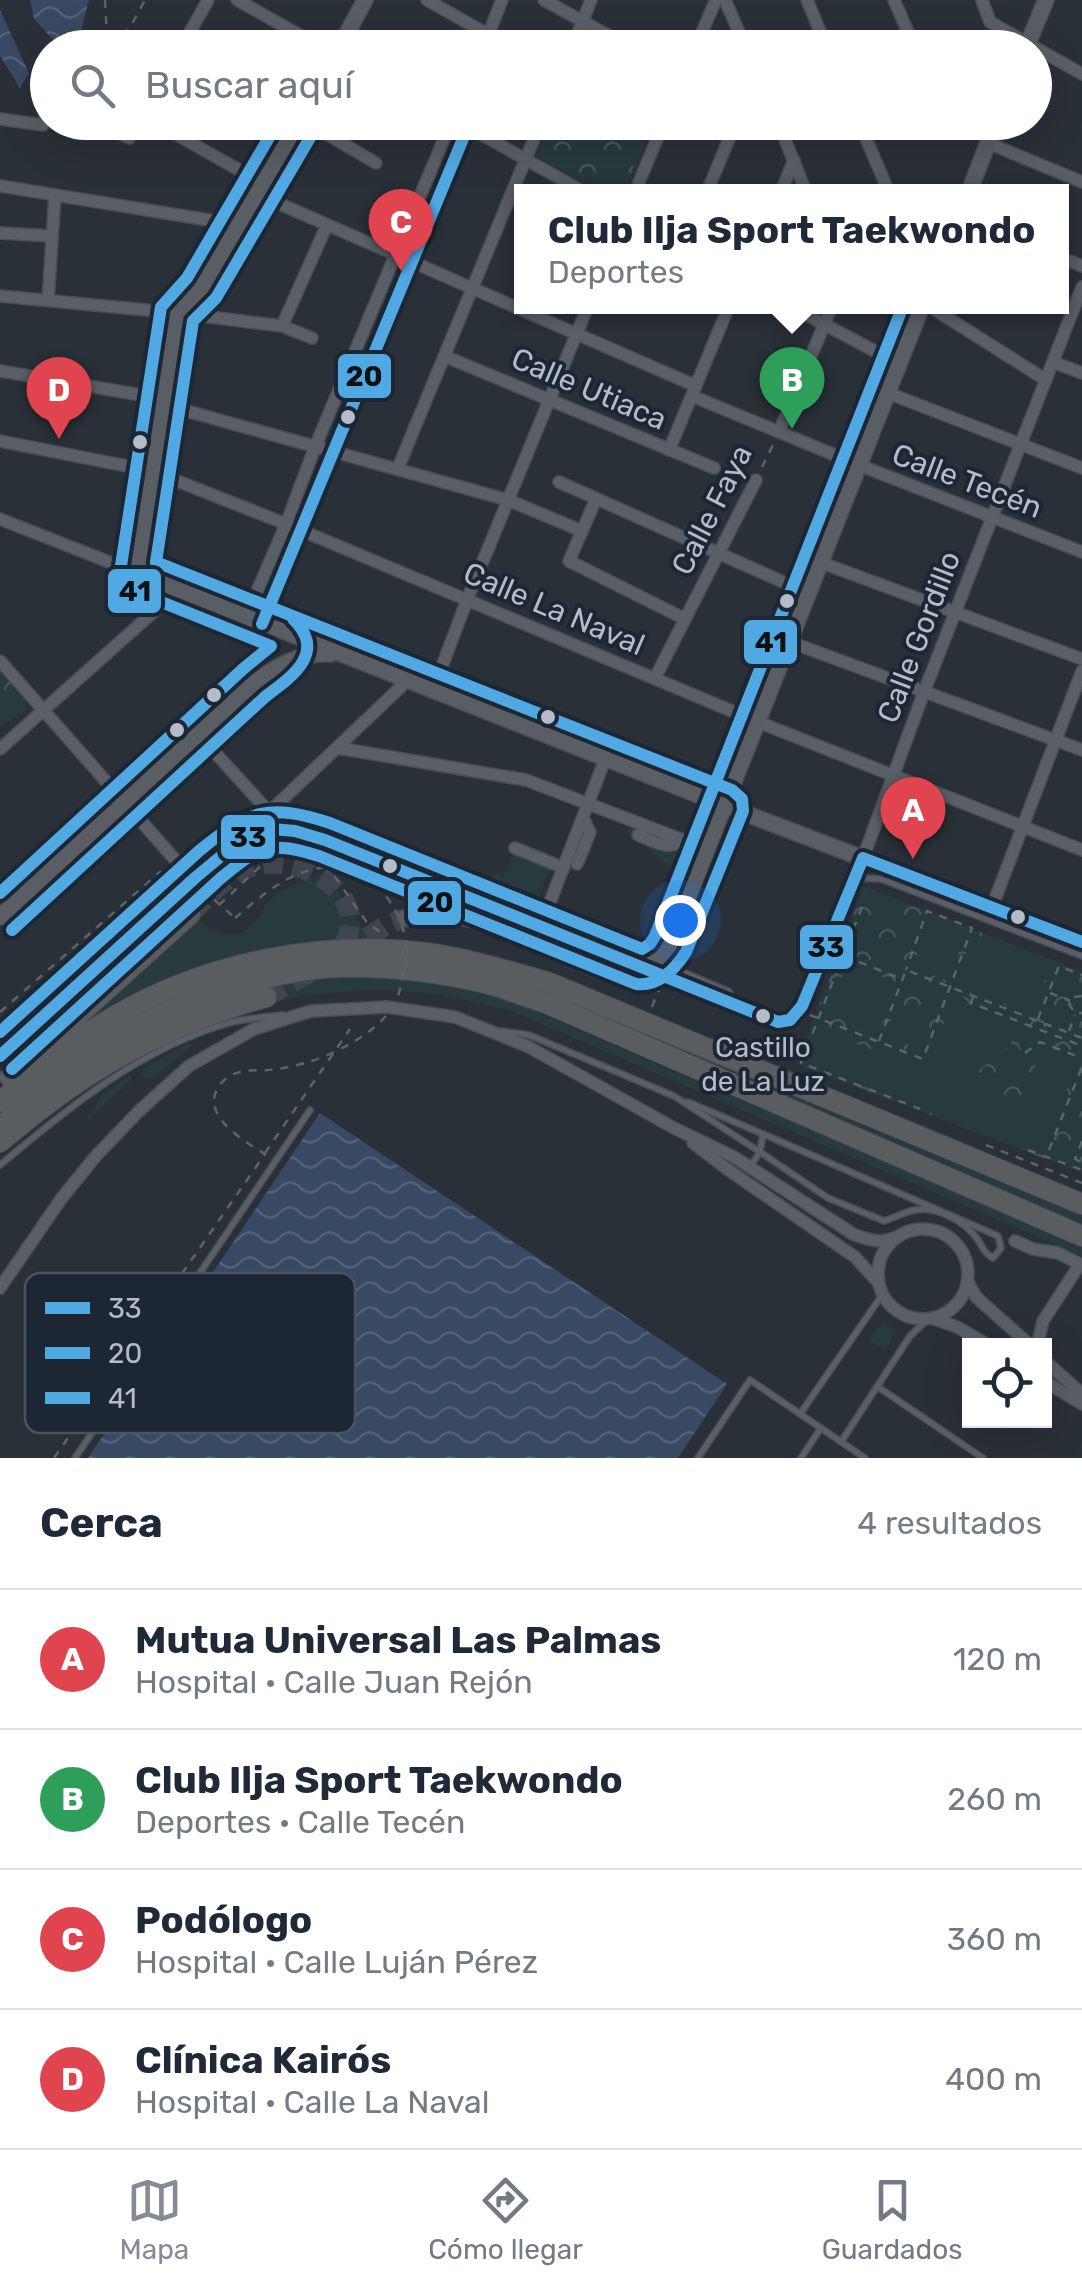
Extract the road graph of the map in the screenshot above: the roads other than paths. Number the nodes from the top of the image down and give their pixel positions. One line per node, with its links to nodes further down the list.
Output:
1 (208, 0): 15 (street)
2 (365, 0): 17 (street)
3 (427, 0): 18 (street)
4 (502, 0): 19 (street)
5 (544, 0): 14 (street)
6 (591, 0): 14 (street)
7 (716, 0): 22 (street)
8 (725, 0): 23 (street)
9 (807, 0): 24 (street)
10 (894, 0): 25 (street)
11 (982, 0): 26 (street)
12 (1046, 0): 27 (street)
13 (242, 1): 16 (street)
14 (582, 21): 20 (street); 21 (street)
15 (190, 30)
16 (292, 30)
17 (349, 30)
18 (479, 30)
19 (490, 30)
20 (579, 30)
21 (598, 30)
22 (703, 30)
23 (738, 30)
24 (819, 30)
25 (907, 30)
26 (1003, 30)
27 (1029, 30)
28 (1052, 58): 29 (street)
29 (1082, 74)
30 (0, 119): 31 (street)
31 (30, 123)
32 (182, 140): 58 (street, Calle Tecén)
33 (291, 140): 58 (street)
34 (334, 140): 46 (street)
35 (444, 140): 64 (street)
36 (491, 140): 44 (street)
37 (534, 140): 44 (street)
38 (657, 140): 50 (street)
39 (729, 140): 51 (street)
40 (786, 140): 45 (street)
41 (866, 140): 54 (street)
42 (989, 140): 43 (street)
43 (988, 143): 47 (street); 55 (street)
44 (526, 160): 48 (street); 49 (street)
45 (794, 160): 52 (street); 53 (street)
46 (376, 163)
47 (1082, 182)
48 (516, 184)
49 (570, 184)
50 (639, 184)
51 (711, 184)
52 (784, 184)
53 (803, 184)
54 (885, 184)
55 (972, 184)
56 (0, 186): 59 (street)
57 (514, 188): 66 (street)
58 (260, 189): 60 (street); 61 (street, Calle Tecén)
59 (54, 195): 60 (street); 63 (street)
60 (239, 225): 70 (street)
61 (327, 225): 64 (street, Calle Tecén); 79 (street)
62 (0, 233): 63 (street)
63 (52, 236): 68 (street)
64 (396, 255): 66 (street, Calle Tecén); 95 (street)
65 (1082, 287): 83 (street, Calle Gordillo)
66 (472, 288): 69 (street, Calle Tecén); 82 (street)
67 (0, 296): 68 (street)
68 (48, 300): 70 (street)
69 (514, 306)
70 (178, 313): 79 (street); 90 (street)
71 (531, 314): 80 (street, Calle Tecén)
72 (585, 314): 80 (street)
73 (727, 314): 88 (street)
74 (805, 314): 78 (street)
75 (828, 314): 78 (street, Calle Faya)
76 (922, 314): 84 (street)
77 (939, 314): 87 (street)
78 (824, 324): 84 (street); 92 (street, Calle Faya)
79 (282, 326): 81 (street)
80 (577, 334): 88 (street, Calle Tecén); 91 (street)
81 (312, 338)
82 (444, 356): 91 (street, Calle Utiaca); 98 (street)
83 (1053, 362): 86 (street); 87 (street, Calle Gordillo)
84 (899, 364): 89 (street)
85 (0, 370): 90 (street)
86 (1082, 373)
87 (1046, 380): 94 (street, Calle Gordillo)
88 (694, 391): 92 (street, Calle Tecén); 96 (street)
89 (888, 393): 94 (street); 97 (street)
90 (164, 399): 95 (street); 101 (street)
91 (550, 400): 96 (street, Calle Utiaca); 105 (street)
92 (779, 432): 97 (street, Calle Tecén)
93 (0, 441): 101 (street, Calle La Naval)
94 (1021, 445): 100 (street); 106 (street, Calle Gordillo)
95 (314, 447): 98 (street); 108 (street)
96 (669, 450): 99 (street, Calle Utiaca)
97 (859, 465): 106 (street, Calle Tecén); 112 (street)
98 (398, 468): 105 (street)
99 (714, 468)
100 (1082, 468)
101 (152, 470): 108 (street, Calle La Naval); 113 (street)
102 (756, 480): 111 (street, Calle Faya)
103 (559, 482): 104 (street)
104 (596, 499): 109 (street); 111 (street)
105 (508, 500): 109 (street); 116 (street)
106 (992, 517): 110 (street, Calle Tecén); 117 (street, Calle Gordillo)
107 (0, 519): 113 (street)
108 (286, 524): 116 (street, Calle La Naval); 118 (street)
109 (582, 531): 119 (street)
110 (1082, 552)
111 (719, 553): 115 (street); 119 (street, Calle Faya)
112 (822, 563): 115 (street); 117 (street)
113 (138, 574): 114 (street)
114 (178, 590): 118 (street); 131 (street)
115 (810, 594): 121 (street)
116 (466, 600): 127 (street, Calle La Naval); 129 (street)
117 (955, 614): 123 (street); 130 (street, Calle Gordillo)
118 (246, 617): 120 (street)
119 (685, 620): 127 (street, Calle Faya)
120 (282, 632): 122 (street); 125 (street)
121 (790, 642): 130 (street); 132 (street)
122 (345, 656): 125 (street); 128 (street)
123 (1082, 659)
124 (0, 661): 131 (street)
125 (278, 667): 133 (street)
126 (1082, 671): 134 (street)
127 (655, 678): 132 (street, Calle La Naval)
128 (408, 680): 129 (street); 135 (street)
129 (433, 690): 138 (street)
130 (924, 692): 134 (street); 139 (street, Calle Gordillo)
131 (42, 709): 136 (street); 140 (street)
132 (758, 722): 139 (street, Calle La Naval); 142 (street)
133 (199, 734): 140 (street); 143 (street)
134 (1055, 740): 137 (street); 144 (street)
135 (338, 748): 141 (street); 143 (street)
136 (0, 749)
137 (1082, 750)
138 (606, 757): 141 (street); 142 (street)
139 (893, 776): 144 (street, Calle La Naval); 151 (street, Calle Gordillo)
140 (124, 802): 153 (street); 157 (street)
141 (590, 804): 147 (street); 152 (street)
142 (726, 806): 149 (street); 151 (street)
143 (269, 812): 145 (street)
144 (1024, 828): 150 (street, Calle La Naval); 155 (street)
145 (262, 831): 153 (lane); 159 (lane)
146 (638, 835): 147 (street)
147 (684, 840): 149 (street)
148 (515, 848): 152 (street)
149 (708, 850): 162 (street)
150 (1082, 850)
151 (863, 858): 154 (lane, Calle Gordillo); 155 (street)
152 (571, 866): 159 (street)
153 (194, 880): 167 (lane)
154 (849, 890): 161 (lane); 162 (lane, Calle Gordillo)
155 (992, 907): 160 (street)
156 (190, 914): 168 (highway)
157 (0, 917)
158 (406, 918): 162 (street)
159 (540, 928): 162 (lane)
160 (1082, 942)
161 (1082, 956)
162 (643, 968): 163 (street)
163 (727, 994)
164 (266, 997): 175 (highway)
165 (311, 1012): 166 (street); 178 (lane); 188 (street)
166 (483, 1028): 169 (lane); 173 (street)
167 (0, 1056)
168 (0, 1086)
169 (674, 1096): 174 (lane); 177 (lane)
170 (0, 1102): 176 (highway)
171 (310, 1110): 186 (lane)
172 (0, 1128): 183 (highway)
173 (674, 1128): 179 (street); 189 (street)
174 (763, 1134): 177 (lane); 177 (lane)
175 (0, 1142)
176 (941, 1146): 180 (highway); 181 (highway)
177 (760, 1152): 179 (lane)
178 (0, 1165)
179 (750, 1168): 182 (street)
180 (1082, 1190)
181 (1082, 1204)
182 (899, 1236): 187 (street); 189 (street)
183 (1082, 1236)
184 (1015, 1241): 185 (street)
185 (1081, 1264): 193 (street)
186 (200, 1273)
187 (967, 1281): 190 (street); 192 (street)
188 (0, 1288)
189 (881, 1288): 190 (street); 199 (lane)
190 (930, 1318): 191 (street); 196 (lane)
191 (976, 1338)
192 (1025, 1338)
193 (1037, 1338)
194 (1052, 1367): 197 (street)
195 (1052, 1385): 198 (street)
196 (877, 1386): 202 (lane); 207 (lane)
197 (1082, 1394)
198 (1082, 1404)
199 (800, 1414): 200 (lane); 204 (lane)
200 (821, 1428): 202 (lane); 205 (lane)
201 (92, 1433): 203 (lane)
202 (840, 1442): 206 (lane)
203 (75, 1458)
204 (698, 1458)
205 (801, 1458)
206 (864, 1458)
207 (983, 1458)

